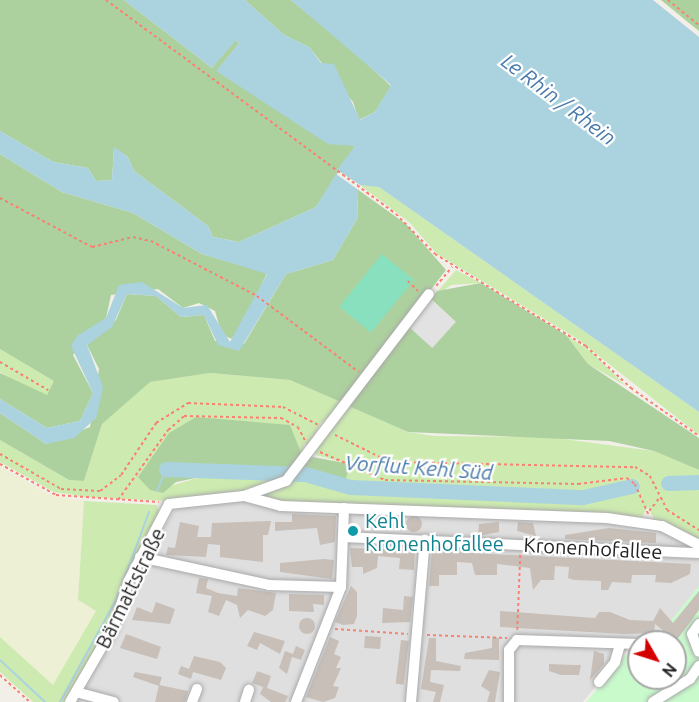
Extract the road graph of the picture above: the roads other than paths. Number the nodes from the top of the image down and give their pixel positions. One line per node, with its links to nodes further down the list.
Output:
1 (427, 297): 2 (street)
2 (244, 496): 3 (street); 8 (street, Bärmattstraße)
3 (345, 508): 4 (street); 6 (street)
4 (343, 537): 5 (street, Kronenhofallee); 9 (street)
5 (425, 540): 7 (street, Kronenhofallee); 23 (street)
6 (699, 545)
7 (699, 553)
8 (140, 557): 9 (street); 18 (street, Bärmattstraße)
9 (341, 587): 22 (street)
10 (699, 624): 13 (street)
11 (620, 644): 12 (street); 15 (street); 24 (street)
12 (627, 644)
13 (699, 652)
14 (699, 666): 25 (street)
15 (599, 682)
16 (197, 689): 20 (street)
17 (249, 690): 21 (street)
18 (73, 697): 19 (street)
19 (114, 702)
20 (192, 702)
21 (245, 702)
22 (296, 702)
23 (411, 702)
24 (509, 702)
25 (652, 702)

